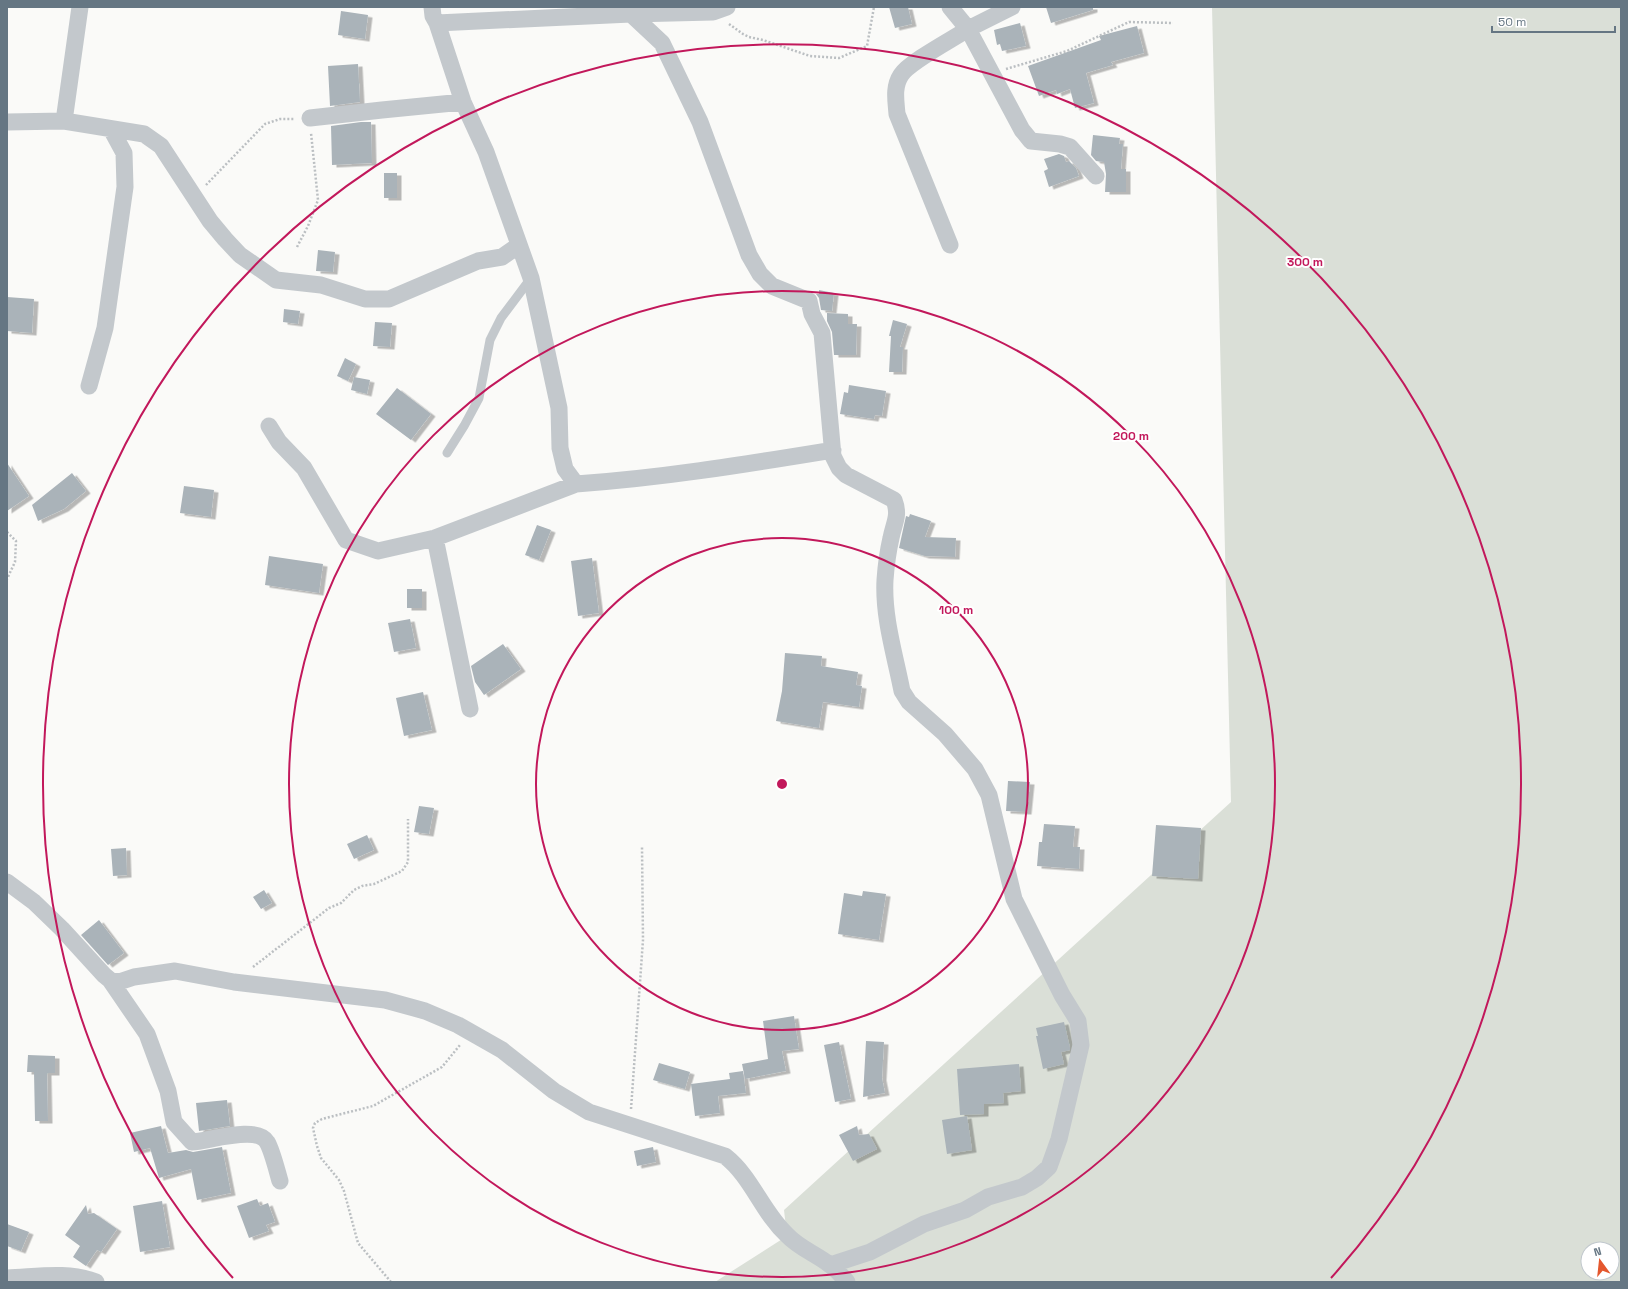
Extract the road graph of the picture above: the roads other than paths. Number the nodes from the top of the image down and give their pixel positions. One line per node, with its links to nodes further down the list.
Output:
1 (80, 7): 11 (street)
2 (432, 7): 7 (street)
3 (950, 7): 8 (street)
4 (1012, 7): 8 (street)
5 (720, 10): 6 (street)
6 (631, 14): 7 (street); 20 (street)
7 (437, 23): 9 (street)
8 (968, 29): 14 (street); 15 (street)
9 (463, 102): 10 (street); 16 (street)
10 (304, 118)
11 (64, 121): 12 (street); 13 (street)
12 (7, 122)
13 (111, 129): 16 (street); 18 (street)
14 (1096, 176)
15 (950, 244)
16 (519, 245): 17 (street)
17 (531, 278): 21 (lane); 22 (street)
18 (90, 386)
19 (269, 426): 23 (street)
20 (832, 450): 22 (street); 28 (street)
21 (447, 453)
22 (576, 484): 23 (street)
23 (435, 538): 24 (street)
24 (470, 709)
25 (7, 882): 26 (street)
26 (110, 980): 27 (street); 28 (street)
27 (280, 1181)
28 (830, 1265): 31 (street)
29 (7, 1278): 30 (street)
30 (96, 1282)
31 (847, 1282)

